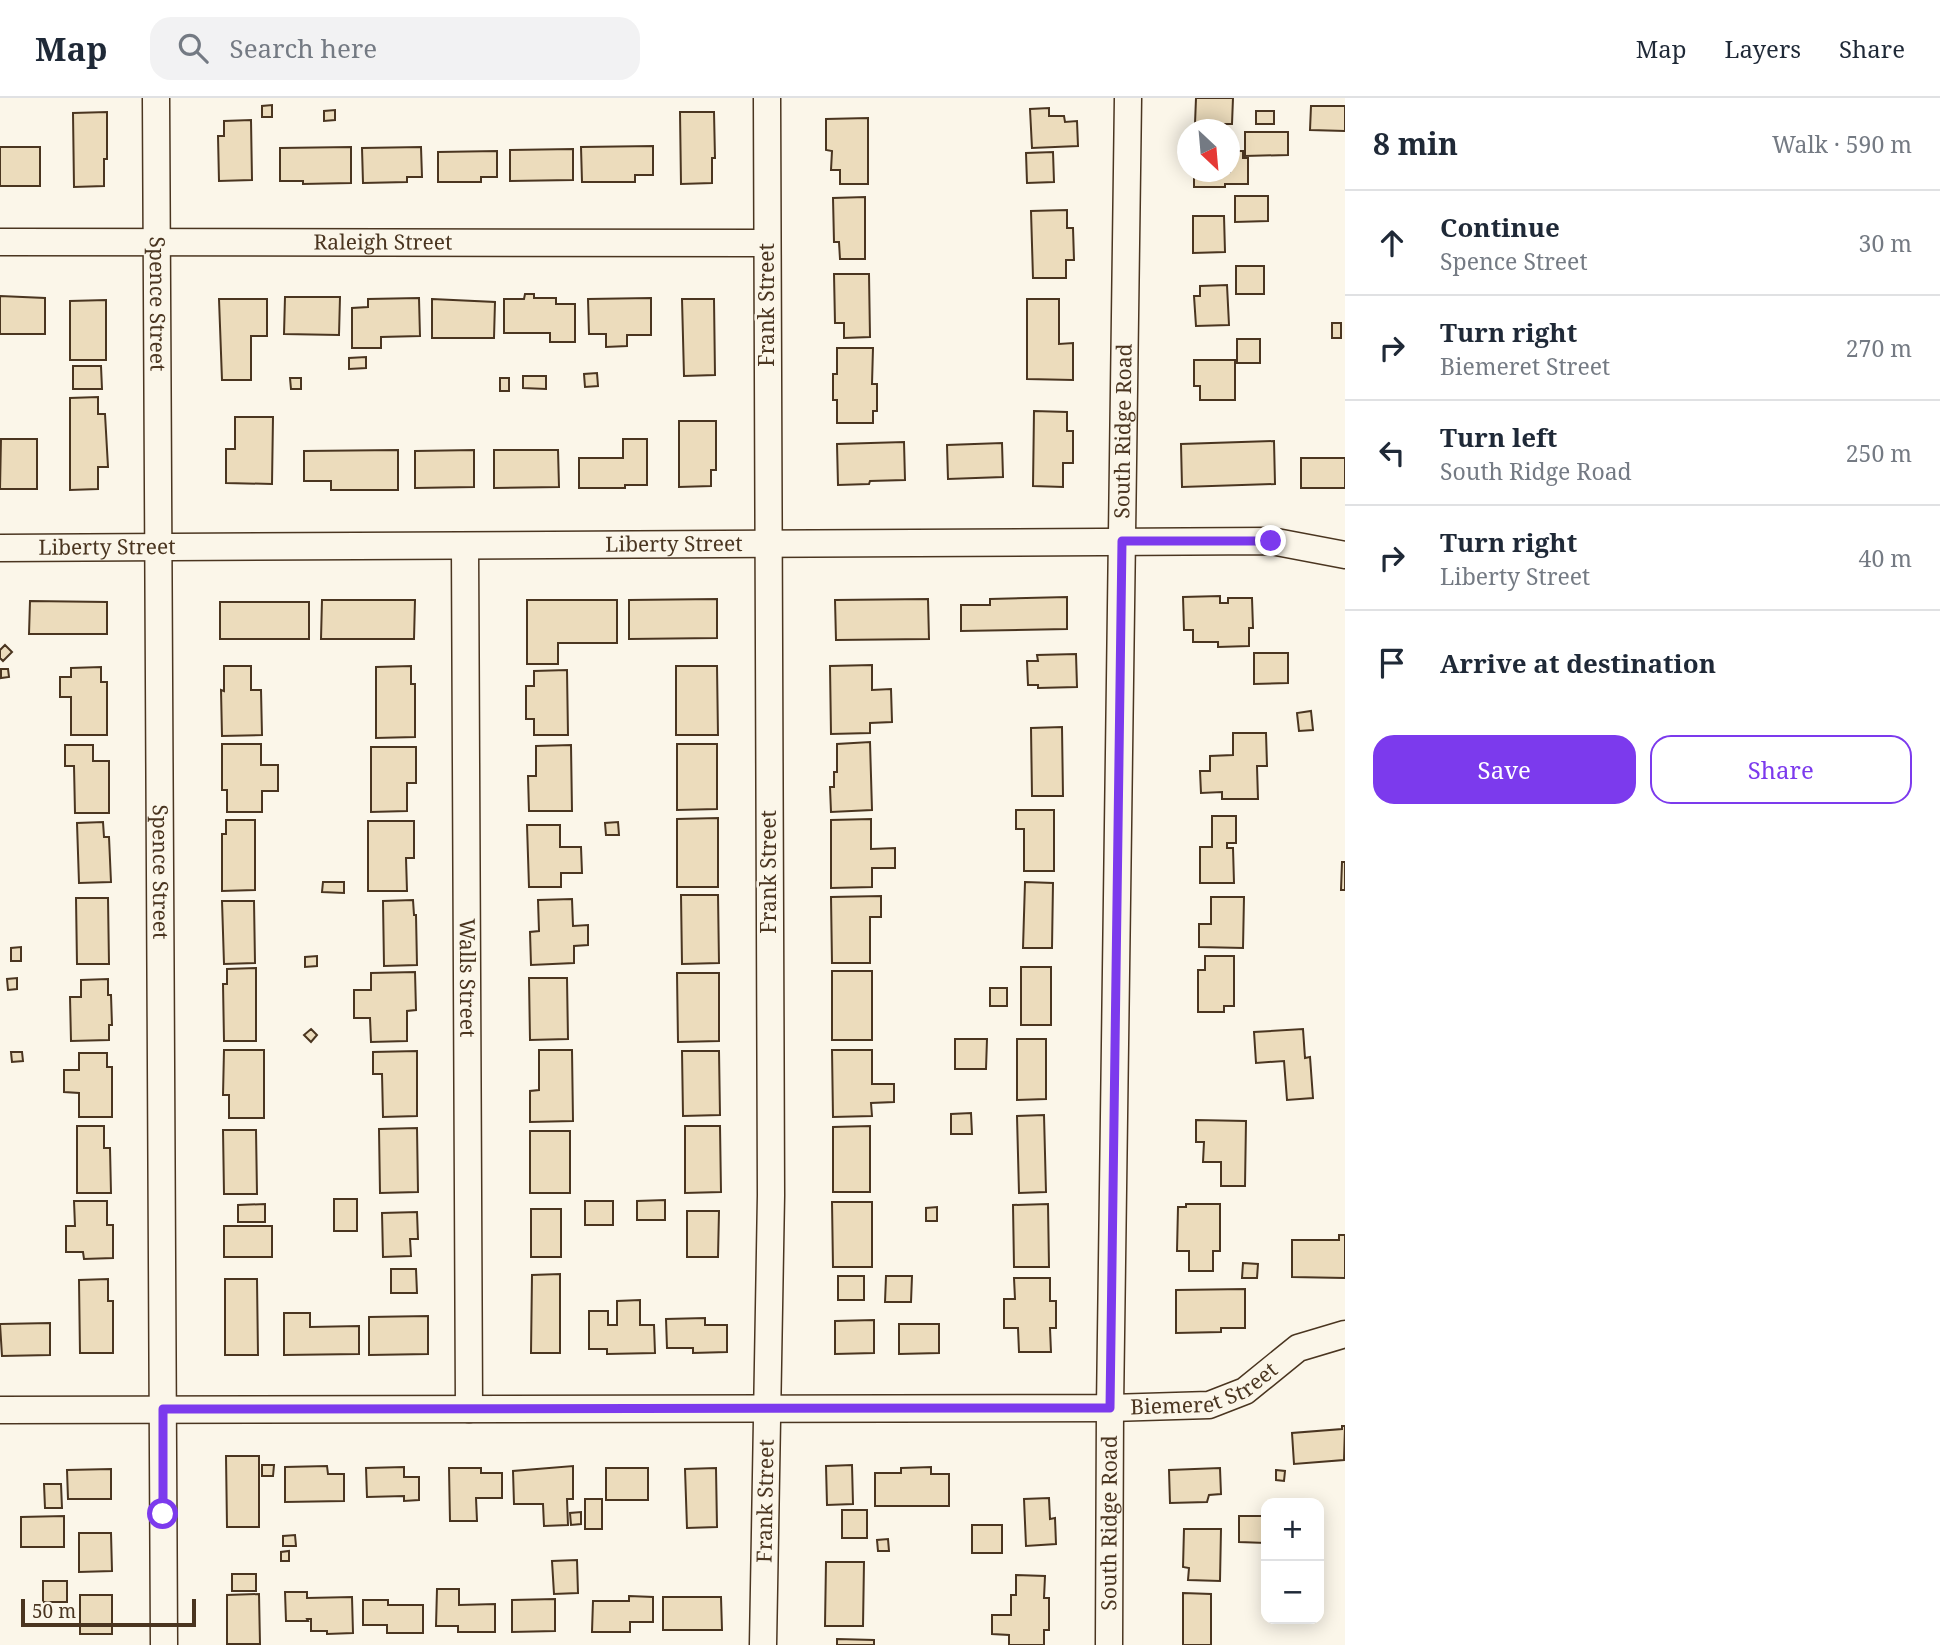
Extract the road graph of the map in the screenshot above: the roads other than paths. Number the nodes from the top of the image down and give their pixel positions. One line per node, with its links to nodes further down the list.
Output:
1 (156, 98): 5 (street, Spence Street)
2 (767, 98): 6 (street, Frank Street)
3 (1128, 98): 7 (street, South Ridge Road)
4 (0, 242): 5 (street, Raleigh Street)
5 (157, 242): 6 (street, Raleigh Street); 10 (street, Spence Street)
6 (766, 243): 8 (street, Frank Street)
7 (1122, 541): 8 (street, Liberty Street); 12 (street, Liberty Street); 14 (street, South Ridge Road)
8 (767, 544): 9 (street, Liberty Street); 17 (street, Frank Street)
9 (465, 546): 10 (street, Liberty Street); 16 (street, Walls Street)
10 (159, 547): 11 (street, Liberty Street); 15 (street, Spence Street)
11 (0, 548)
12 (1345, 555)
13 (1345, 1334): 14 (street, Biemeret Street)
14 (1110, 1408): 17 (street, Biemeret Street); 21 (street, South Ridge Road)
15 (163, 1409): 16 (street, Biemeret Street); 18 (street, Biemeret Street); 19 (street, Spence Street)
16 (469, 1409): 17 (street, Biemeret Street)
17 (767, 1409): 20 (street, Frank Street)
18 (0, 1410)
19 (164, 1645)
20 (763, 1645)
21 (1109, 1645)

